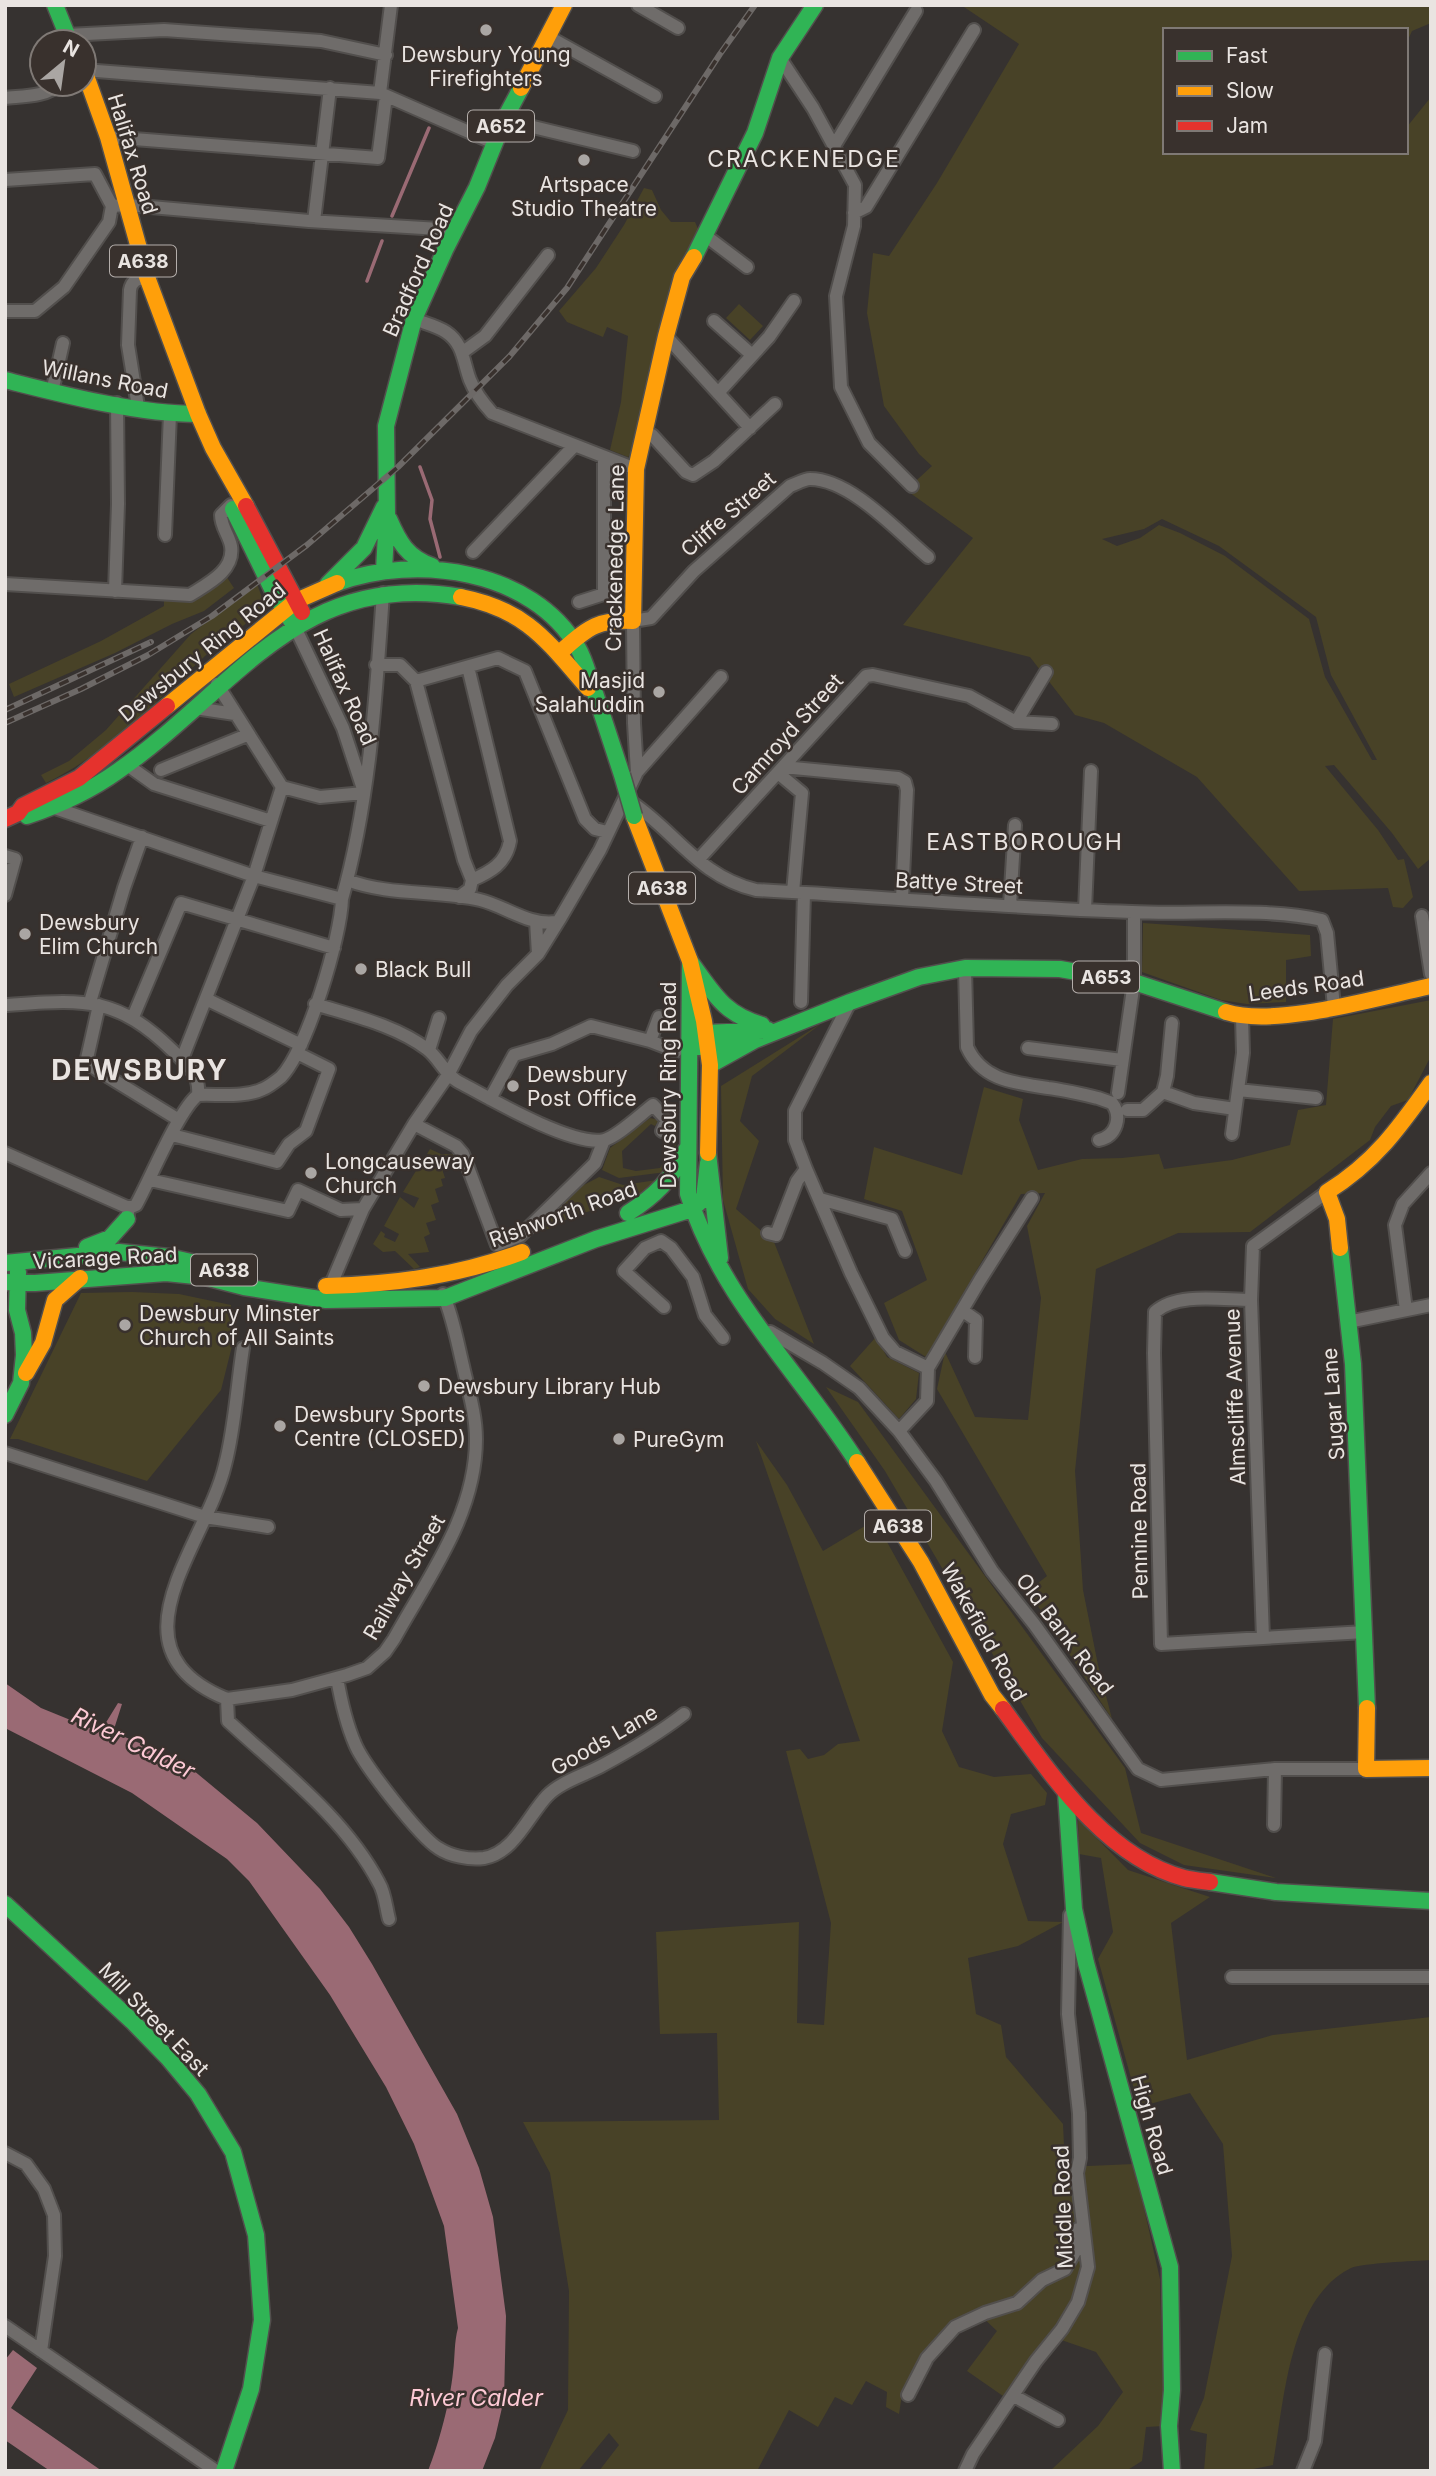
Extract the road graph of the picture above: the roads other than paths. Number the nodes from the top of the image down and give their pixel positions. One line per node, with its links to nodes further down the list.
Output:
1 (55, 5): 8 (main road)
2 (391, 5): 13 (street)
3 (564, 5): 12 (main road, Bradford Road / A652)
4 (639, 5): 6 (street)
5 (815, 5): 14 (main road, Crackenedge Lane)
6 (659, 10): 9 (street)
7 (916, 11): 25 (street)
8 (64, 28)
9 (678, 28)
10 (974, 30): 30 (street)
11 (98, 36): 13 (street)
12 (547, 36): 19 (street); 22 (main road, Bradford Road / A652)
13 (386, 55): 18 (street)
14 (780, 58): 25 (street); 33 (main road, Crackenedge Lane)
15 (98, 71): 16 (street)
16 (330, 88): 18 (street); 27 (street)
17 (28, 94): 20 (street)
18 (383, 94): 24 (street); 27 (street)
19 (655, 96)
20 (5, 97)
21 (94, 98): 23 (main road, Halifax Road / A638)
22 (504, 120): 24 (main road, Bradford Road / A652); 26 (street)
23 (108, 137): 27 (street); 29 (main road, Halifax Road / A638)
24 (494, 143): 32 (main road, Bradford Road / A652)
25 (834, 146): 30 (street)
26 (633, 151)
27 (321, 152): 31 (street)
28 (5, 180): 29 (street)
29 (120, 205): 31 (street); 38 (main road, Halifax Road / A638); 40 (street)
30 (854, 213): 61 (street)
31 (314, 221): 32 (street)
32 (456, 230): 41 (main road, Bradford Road / A652)
33 (706, 236): 36 (street); 43 (main road, Crackenedge Lane)
34 (743, 245): 36 (street)
35 (548, 255): 45 (street)
36 (734, 257): 37 (street)
37 (747, 267)
38 (147, 277): 52 (street); 54 (main road, Halifax Road / A638)
39 (793, 301): 46 (street)
40 (5, 311)
41 (414, 319): 45 (street); 63 (main road, Bradford Road / A652)
42 (714, 321): 46 (street)
43 (666, 336): 49 (street); 56 (main road, Crackenedge Lane)
44 (63, 343): 48 (street)
45 (463, 352): 57 (street)
46 (752, 355): 49 (street)
47 (5, 380): 48 (main road, Willans Road)
48 (52, 392): 50 (main road, Willans Road)
49 (718, 393): 55 (street)
50 (117, 403): 52 (main road, Willans Road); 71 (street)
51 (775, 404): 55 (street)
52 (138, 407): 53 (main road, Willans Road)
53 (170, 414): 54 (main road, Willans Road); 64 (street)
54 (198, 414): 58 (main road, Halifax Road / A638)
55 (750, 428): 56 (street)
56 (643, 436): 60 (main road, Crackenedge Lane)
57 (574, 446): 59 (street); 65 (street)
58 (213, 448): 62 (main road, Halifax Road / A638); 73 (main road, Halifax Road / A638)
59 (604, 458): 60 (street); 72 (street)
60 (636, 469): 74 (main road, Crackenedge Lane)
61 (912, 486)
62 (227, 508): 71 (street); 73 (main road, Halifax Road / A638)
63 (384, 511): 67 (main road, A638); 68 (main road, Bradford Road / A652); 70 (main road)
64 (165, 535)
65 (473, 552)
66 (928, 557): 74 (street, Cliffe Street)
67 (433, 567): 68 (main road, Dewsbury Ring Road / A638); 76 (main road, Dewsbury Ring Road / A638)
68 (381, 578): 70 (main road, Dewsbury Ring Road / A638); 75 (main road, Dewsbury Ring Road / A638); 77 (main road, Dewsbury Ring Road / A638); 78 (street, Bradford Road)
69 (5, 584): 71 (street)
70 (327, 585): 73 (main road, Dewsbury Ring Road / A638)
71 (115, 591)
72 (579, 602)
73 (290, 606): 75 (main road, Halifax Road / A638); 80 (main road, Dewsbury Ring Road / A638)
74 (634, 621): 76 (main road, Cliffe Street); 95 (street, Crackenedge Lane)
75 (300, 623): 84 (main road, Dewsbury Ring Road / A638); 97 (street, Halifax Road)
76 (574, 640): 77 (main road, Cliffe Street); 85 (main road, Dewsbury Ring Road / A638)
77 (559, 654): 85 (main road, Dewsbury Ring Road / A638)
78 (376, 665): 83 (street); 97 (street, Bradford Road)
79 (468, 667): 83 (street); 103 (street); 109 (street)
80 (208, 672): 84 (street); 100 (main road, Dewsbury Ring Road / A638)
81 (1046, 672): 88 (street)
82 (721, 677): 95 (street)
83 (416, 681): 109 (street)
84 (218, 686): 86 (main road, Dewsbury Ring Road / A638); 87 (street)
85 (593, 692): 95 (main road, Dewsbury Ring Road / A638)
86 (195, 708): 87 (street); 91 (main road, Dewsbury Ring Road / A638)
87 (234, 713): 90 (street)
88 (1016, 722): 89 (street, Camroyd Street); 93 (street, Camroyd Street)
89 (1045, 727)
90 (247, 735): 92 (street); 96 (street)
91 (126, 764): 99 (main road, A638); 101 (street)
92 (161, 770)
93 (780, 770): 106 (street, Camroyd Street); 110 (street); 114 (street)
94 (1091, 771): 116 (street)
95 (629, 773): 98 (street, Crackenedge Lane); 124 (main road, Dewsbury Ring Road / A638, bridge)
96 (282, 787): 97 (street); 101 (street)
97 (364, 793): 108 (street, Bradford Road)
98 (625, 798): 103 (street, Crackenedge Lane); 106 (street, Battye Street)
99 (55, 808): 100 (main road, A638); 104 (street)
100 (12, 816)
101 (271, 821): 107 (street)
102 (1015, 825): 115 (street)
103 (607, 832): 121 (street, Crackenedge Lane)
104 (142, 837): 107 (street); 133 (street)
105 (5, 856): 111 (street)
106 (698, 860): 110 (street, Battye Street)
107 (254, 876): 113 (street); 119 (street)
108 (347, 880): 112 (street); 113 (street, Bradford Road)
109 (472, 880): 112 (street)
110 (799, 893): 114 (street, Battye Street); 130 (street)
111 (5, 895)
112 (459, 897): 120 (street)
113 (342, 899): 122 (street, Bradford Road)
114 (902, 899): 115 (street, Battye Street)
115 (1010, 905): 116 (street, Battye Street)
116 (1085, 910): 117 (street, Battye Street)
117 (1134, 913): 127 (street); 135 (street, Battye Street)
118 (1422, 916): 126 (street)
119 (237, 919): 122 (street); 129 (street); 136 (street)
120 (536, 921): 121 (street); 123 (street)
121 (556, 922): 123 (street, Crackenedge Lane)
122 (334, 948): 134 (street, Bradford Road)
123 (538, 954): 152 (street, Crackenedge Lane)
124 (690, 961): 141 (main road); 142 (main road, Dewsbury Ring Road / A638); 145 (main road, Dewsbury Ring Road / A638)
125 (965, 968): 127 (main road, Leeds Road / A653); 131 (main road, Leeds Road / A653); 168 (street)
126 (1431, 974)
127 (1133, 982): 138 (main road, Leeds Road / A653); 150 (street)
128 (1431, 986): 135 (main road, Leeds Road / A653)
129 (206, 999): 147 (street); 149 (street)
130 (802, 1002)
131 (850, 1002): 141 (main road, Leeds Road / A653); 171 (street)
132 (5, 1004): 133 (street)
133 (95, 1004): 136 (street); 162 (street)
134 (315, 1004): 147 (street, Bradford Road); 148 (street)
135 (1334, 1007): 138 (main road, Leeds Road / A653)
136 (133, 1017): 149 (street)
137 (659, 1017): 144 (street)
138 (1242, 1017): 154 (street)
139 (439, 1018): 148 (street)
140 (1172, 1023): 155 (street)
141 (783, 1030): 142 (main road, Leeds Road / A653); 143 (main road, Leeds Road / A653)
142 (706, 1039): 143 (main road, Leeds Road / A653); 145 (main road, Leeds Road / A653); 151 (main road, Dewsbury Ring Road / A638)
143 (755, 1040): 151 (main road, Leeds Road / A653)
144 (650, 1041): 145 (street); 159 (street)
145 (683, 1047): 169 (main road, Dewsbury Ring Road / A638)
146 (1028, 1048): 150 (street)
147 (299, 1049): 157 (street, Bradford Road); 166 (street)
148 (429, 1050): 152 (street)
149 (182, 1059): 157 (street)
150 (1122, 1060): 156 (street)
151 (710, 1065): 177 (main road, Dewsbury Ring Road / A638)
152 (448, 1075): 159 (street); 163 (street, Crackenedge Lane)
153 (1431, 1083): 174 (main road)
154 (1238, 1090): 158 (street); 160 (street)
155 (1163, 1092): 160 (street); 161 (street)
156 (1118, 1093)
157 (198, 1095): 162 (street)
158 (1316, 1098)
159 (490, 1099): 167 (street)
160 (1235, 1109): 165 (street)
161 (1127, 1110)
162 (179, 1120): 166 (street)
163 (414, 1124): 167 (street); 178 (street, Crackenedge Lane)
164 (662, 1131): 167 (street)
165 (1232, 1134)
166 (172, 1135): 173 (street)
167 (604, 1140)
168 (1100, 1140)
169 (687, 1147): 177 (main road, Dewsbury Ring Road / A638); 180 (main road)
170 (5, 1153): 179 (street)
171 (806, 1170): 176 (street); 182 (street)
172 (1431, 1173): 197 (street)
173 (150, 1180): 178 (street); 179 (street)
174 (1327, 1192): 194 (street, Almscliffe Avenue); 200 (main road, Sugar Lane)
175 (1032, 1198): 198 (street)
176 (820, 1199): 183 (street); 204 (street)
177 (703, 1205): 180 (main road, Rishworth Road / A638); 181 (main road, Rishworth Road / A638); 187 (main road, Wakefield Road / A638); 187 (main road, Wakefield Road / A638)
178 (363, 1209): 192 (street, Crackenedge Lane)
179 (128, 1213): 184 (street); 185 (main road)
180 (628, 1213): 190 (main road, Rishworth Road / A638)
181 (654, 1221): 187 (main road); 193 (main road, Rishworth Road / A638)
182 (768, 1233)
183 (905, 1251)
184 (119, 1252): 185 (main road, Vicarage Road / A638); 188 (main road); 192 (main road, Vicarage Road / A638)
185 (49, 1260): 186 (main road, Vicarage Road / A638)
186 (11, 1263): 191 (main road)
187 (720, 1265): 199 (main road, Wakefield Road / A638)
188 (166, 1273): 189 (main road, Vicarage Road / A638); 192 (main road, Vicarage Road / A638)
189 (80, 1278): 191 (main road, Vicarage Road / A638); 205 (main road)
190 (435, 1278): 192 (main road, Vicarage Road / A638); 193 (street, Railway Street)
191 (11, 1283): 205 (main road)
192 (328, 1293): 193 (main road, Vicarage Road / A638)
193 (445, 1298): 213 (street, Railway Street)
194 (1251, 1300): 212 (street, Almscliffe Avenue); 212 (street, Pennine Road)
195 (1431, 1305): 197 (street)
196 (664, 1307): 201 (street)
197 (1406, 1310): 200 (street)
198 (963, 1311): 203 (street); 204 (street)
199 (752, 1320): 207 (street, Old Bank Road); 219 (main road, Wakefield Road / A638)
200 (1348, 1322): 211 (main road, Sugar Lane)
201 (723, 1338)
202 (243, 1348): 209 (street)
203 (975, 1357)
204 (928, 1368): 207 (street)
205 (21, 1382): 206 (main road)
206 (5, 1415)
207 (900, 1431): 217 (street, Old Bank Road)
208 (5, 1452): 209 (street)
209 (205, 1517): 210 (street); 214 (street)
210 (268, 1527)
211 (1365, 1632): 212 (street, Pennine Road); 218 (main road, Sugar Lane)
212 (1263, 1638)
213 (337, 1678): 214 (street, Railway Street); 215 (street, Goods Lane)
214 (227, 1699): 224 (street)
215 (684, 1714)
216 (1431, 1768): 218 (main road, Old Bank Road)
217 (1275, 1769): 218 (street, Old Bank Road); 220 (street)
218 (1366, 1769)
219 (1066, 1793): 221 (main road, Wakefield Road / A638); 223 (main road, High Road)
220 (1274, 1825)
221 (1431, 1901)
222 (5, 1904): 236 (main road, Mill Street East)
223 (1074, 1909): 228 (street, Middle Road); 238 (main road, High Road)
224 (389, 1919)
225 (1232, 1977): 226 (street)
226 (1431, 1977)
227 (5, 2153): 230 (street)
228 (1077, 2173): 232 (street); 233 (street, Middle Road)
229 (5, 2326): 230 (street)
230 (41, 2351): 235 (street)
231 (1325, 2354): 239 (street)
232 (908, 2395)
233 (1014, 2396): 234 (street); 237 (street, Middle Road)
234 (1058, 2420)
235 (216, 2471)
236 (224, 2471)
237 (965, 2471)
238 (1172, 2471)
239 (1303, 2471)

